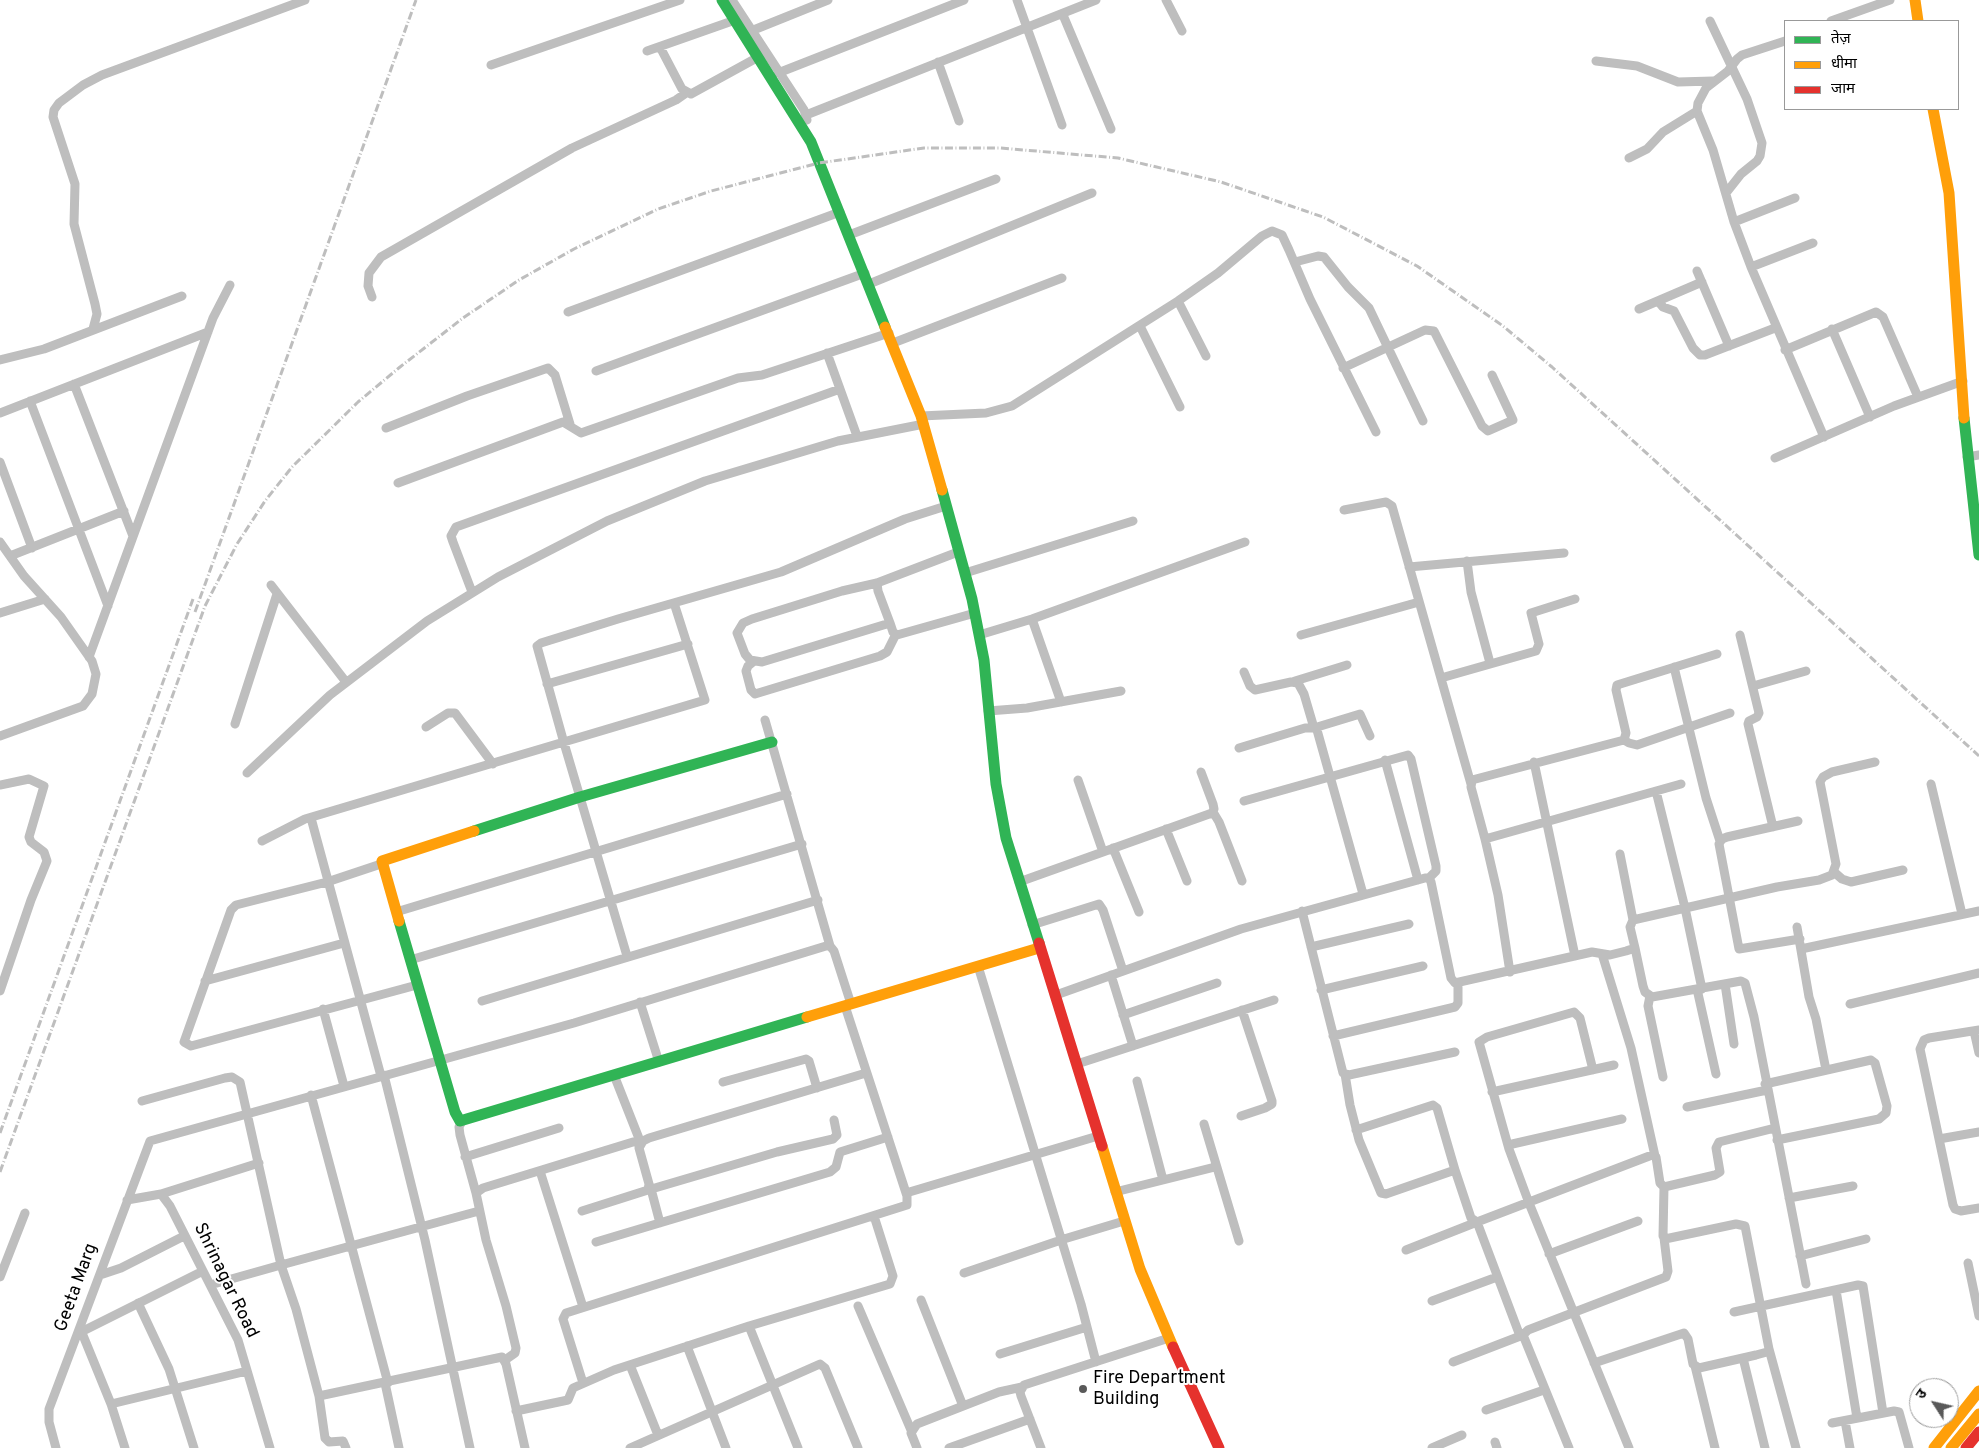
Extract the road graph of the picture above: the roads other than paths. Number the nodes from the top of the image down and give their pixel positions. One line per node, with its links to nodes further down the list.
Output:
1 (304, 0): 62 (street)
2 (680, 0): 26 (street)
3 (722, 0): 36 (street)
4 (732, 0): 13 (street)
5 (828, 0): 18 (street)
6 (1016, 0): 17 (street)
7 (1096, 0): 12 (street)
8 (1166, 0): 19 (street)
9 (1890, 0): 14 (street)
10 (1914, 0): 15 (street)
11 (959, 1): 28 (street)
12 (1063, 14): 17 (street); 37 (street)
13 (743, 18): 18 (street); 21 (street)
14 (1834, 20)
15 (1918, 20)
16 (1710, 21): 27 (street)
17 (1027, 29): 25 (street); 35 (street)
18 (750, 31): 23 (street)
19 (1182, 31)
20 (1784, 41): 27 (street)
21 (660, 46): 22 (street); 30 (street)
22 (647, 51)
23 (765, 53): 28 (street); 30 (street)
24 (1596, 61): 29 (street)
25 (938, 62): 33 (street); 34 (street)
26 (491, 65)
27 (1732, 67): 29 (street); 40 (street)
28 (778, 73): 33 (street)
29 (1713, 81): 32 (street)
30 (686, 93): 56 (street)
31 (1933, 110): 76 (street)
32 (1698, 111): 38 (street); 40 (street)
33 (806, 114): 36 (street)
34 (959, 121)
35 (1062, 125)
36 (802, 129): 43 (street)
37 (1111, 129)
38 (1629, 158)
39 (996, 179): 45 (street)
40 (1726, 192): 44 (street)
41 (1092, 193): 54 (street)
42 (1795, 198): 44 (street)
43 (840, 212): 45 (street); 60 (street)
44 (1734, 222): 48 (street)
45 (849, 235): 50 (street)
46 (1813, 243): 48 (street)
47 (1295, 262): 57 (street); 68 (street); 73 (street)
48 (1751, 267): 63 (street)
49 (1697, 271): 52 (street)
50 (865, 272): 54 (street); 74 (street)
51 (1062, 278): 66 (street)
52 (1702, 282): 58 (street); 67 (street)
53 (230, 284): 65 (street)
54 (869, 284): 66 (street)
55 (182, 296): 62 (street)
56 (372, 298)
57 (1178, 301): 61 (street); 71 (street)
58 (1658, 301): 59 (street); 67 (street)
59 (1639, 309)
60 (568, 312)
61 (1140, 326): 81 (street); 84 (street)
62 (94, 328): 72 (street)
63 (1775, 328): 67 (street); 69 (street)
64 (1832, 329): 69 (street); 79 (street); 83 (street)
65 (208, 332): 77 (street); 101 (street)
66 (891, 338): 70 (street); 84 (street)
67 (1729, 346)
68 (1389, 347): 73 (street); 75 (street); 85 (street)
69 (1785, 350): 90 (street)
70 (827, 353): 78 (street); 86 (street)
71 (1206, 356)
72 (0, 360)
73 (1343, 368): 88 (street)
74 (596, 371)
75 (1492, 375)
76 (1963, 381): 79 (street); 92 (street)
77 (74, 384): 80 (street); 98 (street)
78 (840, 389): 89 (street); 115 (street)
79 (1918, 396): 83 (street)
80 (30, 401): 82 (street); 100 (street)
81 (1180, 407)
82 (0, 413)
83 (1870, 417): 90 (street)
84 (922, 420): 89 (street); 96 (street)
85 (1423, 421)
86 (570, 424): 87 (street); 95 (street)
87 (386, 428)
88 (1376, 432)
89 (857, 436): 115 (street)
90 (1824, 437): 93 (street)
91 (1979, 455): 92 (street)
92 (1967, 457): 105 (street)
93 (1775, 458)
94 (0, 462): 104 (street)
95 (398, 483)
96 (946, 506): 106 (street); 120 (street)
97 (1344, 510): 111 (street)
98 (124, 511): 100 (street); 101 (street)
99 (1133, 521): 112 (street)
100 (79, 529): 104 (street); 121 (street)
101 (133, 536): 121 (street)
102 (0, 542): 109 (street)
103 (1245, 542): 124 (street)
104 (32, 548): 109 (street)
105 (1979, 551): 108 (street)
106 (958, 552): 112 (street); 113 (street)
107 (1564, 553): 110 (street)
108 (1979, 555)
109 (10, 556): 117 (street)
110 (1467, 561): 111 (street); 134 (street)
111 (1409, 567): 119 (street)
112 (965, 572): 123 (street)
113 (877, 583): 125 (street); 133 (street)
114 (271, 585): 116 (street)
115 (472, 592): 141 (street)
116 (277, 594): 141 (street); 149 (street)
117 (46, 599): 122 (street); 132 (street)
118 (1575, 599): 134 (street)
119 (1419, 602): 128 (street); 139 (street)
120 (674, 603): 130 (street); 142 (street)
121 (108, 606): 132 (street)
122 (0, 613)
123 (975, 613): 126 (street); 127 (street)
124 (1032, 619): 127 (street); 145 (street)
125 (890, 623): 126 (street); 133 (street)
126 (896, 634): 133 (street)
127 (979, 634): 146 (street)
128 (1301, 635)
129 (1740, 635): 143 (street)
130 (688, 644): 142 (street); 157 (street)
131 (1717, 654): 136 (street)
132 (89, 657): 153 (street)
133 (754, 661)
134 (1490, 663): 139 (street)
135 (1347, 665): 140 (street)
136 (1674, 667): 150 (street); 155 (street)
137 (1806, 671): 143 (street)
138 (1244, 672): 140 (street)
139 (1441, 678): 167 (street)
140 (1295, 681): 152 (street)
141 (346, 682): 164 (street)
142 (547, 684): 157 (street)
143 (1753, 686): 179 (street)
144 (1121, 691): 145 (street)
145 (1061, 702): 146 (street)
146 (988, 712): 196 (street)
147 (1730, 713): 150 (street)
148 (765, 720): 156 (street)
149 (235, 724)
150 (1689, 726): 155 (street); 183 (street)
151 (426, 727): 162 (street)
152 (1314, 728): 154 (street); 158 (street); 165 (street)
153 (0, 736)
154 (1370, 736)
155 (1624, 740): 160 (street)
156 (772, 742): 172 (street); 173 (street)
157 (564, 743): 162 (street); 173 (street)
158 (1239, 748)
159 (1385, 760): 165 (street); 192 (street); 193 (street)
160 (1534, 762): 167 (street); 178 (street)
161 (1875, 762): 191 (street)
162 (494, 764): 176 (street)
163 (1201, 772): 175 (street)
164 (247, 773)
165 (1331, 776): 174 (street); 198 (street)
166 (1078, 780): 187 (street)
167 (1471, 784): 181 (street)
168 (1681, 784): 171 (street)
169 (1931, 784): 207 (street)
170 (0, 785): 236 (street)
171 (1656, 791): 178 (street); 202 (street)
172 (788, 794): 184 (street); 186 (street)
173 (580, 797): 186 (street); 189 (street)
174 (1244, 801)
175 (1213, 812): 180 (street); 197 (street)
176 (310, 818): 182 (street); 195 (street)
177 (1798, 821): 179 (street)
178 (1545, 822): 181 (street); 221 (street)
179 (1773, 827): 183 (street)
180 (1166, 829): 185 (street); 194 (street)
181 (1485, 838): 226 (street)
182 (262, 841)
183 (1720, 841): 199 (street)
184 (802, 844): 200 (street); 201 (street)
185 (1113, 848): 187 (street); 206 (street)
186 (596, 851): 200 (street); 205 (street)
187 (1103, 852): 196 (street)
188 (1620, 854): 208 (street)
189 (381, 864): 195 (street); 205 (street)
190 (1903, 870): 191 (street)
191 (1834, 872): 199 (street)
192 (1429, 878): 193 (street); 231 (street)
193 (1418, 880): 198 (street)
194 (1187, 881)
195 (327, 882): 213 (street); 229 (street)
196 (1019, 882): 210 (street)
197 (1242, 882)
198 (1363, 894): 203 (street)
199 (1728, 898): 202 (street); 212 (street)
200 (611, 900): 220 (street); 222 (street)
201 (818, 900): 214 (street); 220 (street)
202 (1685, 908): 208 (street); 234 (street)
203 (1302, 911): 215 (street); 225 (street)
204 (1979, 911): 207 (street)
205 (396, 912): 222 (street)
206 (1139, 912)
207 (1962, 914): 218 (street)
208 (1633, 920): 217 (street)
209 (1409, 924): 215 (street)
210 (1032, 925): 216 (street); 225 (street)
211 (1797, 927): 212 (street)
212 (1800, 938): 218 (street)
213 (344, 943): 229 (street); 239 (street)
214 (830, 946): 242 (street); 244 (street)
215 (1311, 947): 235 (street)
216 (1039, 948): 223 (street); 237 (street)
217 (1635, 948): 219 (street); 238 (street)
218 (1802, 949): 259 (street)
219 (1602, 954): 221 (street); 292 (street)
220 (627, 956): 240 (street)
221 (1575, 956): 226 (street)
222 (410, 960): 233 (street)
223 (978, 966): 244 (street); 291 (street)
224 (1423, 966): 235 (street)
225 (1123, 971): 228 (street)
226 (1510, 972): 231 (street)
227 (1979, 973): 243 (street)
228 (1110, 975): 237 (street); 247 (street)
229 (205, 981): 245 (street)
230 (1217, 983): 247 (street)
231 (1458, 984): 249 (street)
232 (1725, 984): 234 (street); 250 (street); 269 (street)
233 (417, 985): 239 (street); 254 (street)
234 (1699, 989): 238 (street); 263 (street)
235 (1321, 990): 249 (street)
236 (0, 991)
237 (1056, 995): 256 (street)
238 (1650, 996): 265 (street)
239 (360, 999): 245 (street); 264 (street)
240 (482, 1000)
241 (1274, 1000): 246 (street)
242 (640, 1002): 254 (street); 255 (street)
243 (1850, 1004)
244 (848, 1005): 255 (street); 260 (street)
245 (323, 1009): 268 (street)
246 (1242, 1010): 251 (street); 276 (street)
247 (1123, 1014): 251 (street)
248 (1977, 1031): 253 (street); 287 (street)
249 (1333, 1036): 262 (street)
250 (1734, 1044)
251 (1133, 1046): 256 (street)
252 (1454, 1052): 262 (street)
253 (1979, 1053)
254 (441, 1061): 264 (street); 279 (street)
255 (659, 1062): 261 (street)
256 (1077, 1064): 285 (street)
257 (1614, 1065): 258 (street)
258 (1593, 1070): 271 (street); 271 (street)
259 (1826, 1070): 269 (street); 288 (street)
260 (866, 1073): 270 (street); 286 (street)
261 (614, 1074): 279 (street); 289 (street)
262 (1345, 1074): 283 (street)
263 (1716, 1074)
264 (382, 1076): 268 (street); 318 (street)
265 (1663, 1077)
266 (1137, 1081): 298 (street)
267 (723, 1082): 270 (street)
268 (344, 1086): 272 (street)
269 (1766, 1087): 274 (street); 282 (street)
270 (817, 1088): 289 (street)
271 (1492, 1092): 290 (street)
272 (311, 1095): 275 (street); 325 (street)
273 (142, 1101): 275 (street)
274 (1687, 1107)
275 (247, 1112): 294 (street); 307 (street, Geeta Marg)
276 (1241, 1116)
277 (1622, 1119): 290 (street)
278 (834, 1120): 301 (street)
279 (462, 1121): 293 (street)
280 (1204, 1124): 295 (street)
281 (559, 1128): 293 (street)
282 (1775, 1128): 288 (street); 300 (street)
283 (1356, 1130): 296 (street); 296 (street)
284 (1979, 1132): 287 (street)
285 (1098, 1136): 291 (street); 302 (street)
286 (888, 1137): 304 (street); 316 (street)
287 (1939, 1139): 309 (street)
288 (1777, 1140): 306 (street)
289 (641, 1141): 297 (street); 301 (street)
290 (1508, 1145): 308 (street)
291 (1035, 1155): 304 (street); 322 (street)
292 (1655, 1156): 300 (street); 308 (street)
293 (465, 1157): 303 (street)
294 (259, 1164): 305 (street); 330 (street)
295 (1215, 1167): 298 (street); 323 (street)
296 (1455, 1170): 317 (street)
297 (540, 1171): 303 (street); 344 (street)
298 (1163, 1180): 302 (street)
299 (1853, 1186): 306 (street)
300 (1664, 1187): 320 (street)
301 (650, 1189): 311 (street); 316 (street)
302 (1115, 1192): 314 (street)
303 (476, 1193): 310 (street)
304 (906, 1193): 313 (street)
305 (161, 1194): 307 (street); 319 (street, Shrinagar Road)
306 (1789, 1198): 328 (street)
307 (127, 1200): 333 (street, Geeta Marg)
308 (1529, 1203): 317 (street); 327 (street)
309 (1979, 1208)
310 (479, 1211): 318 (street); 357 (street)
311 (582, 1211)
312 (25, 1213): 334 (street)
313 (874, 1216): 344 (street); 348 (street)
314 (1124, 1221): 322 (street); 352 (street)
315 (1638, 1221): 327 (street)
316 (660, 1222): 324 (street)
317 (1477, 1222): 326 (street); 335 (street)
318 (422, 1227): 325 (street); 363 (street)
319 (184, 1236): 331 (street, Shrinagar Road); 333 (street)
320 (1664, 1238): 343 (street); 346 (street)
321 (1866, 1239): 328 (street)
322 (1062, 1240): 332 (street); 349 (street)
323 (1239, 1241)
324 (596, 1242)
325 (351, 1247): 330 (street); 365 (street)
326 (1406, 1250)
327 (1549, 1254): 346 (street)
328 (1800, 1256): 336 (street)
329 (1968, 1263): 347 (street)
330 (281, 1265): 337 (street); 372 (street)
331 (203, 1271): 337 (street, Shrinagar Road); 341 (street)
332 (964, 1273)
333 (100, 1275): 350 (street, Geeta Marg)
334 (0, 1277)
335 (1497, 1277): 340 (street); 351 (street)
336 (1806, 1284)
337 (210, 1285): 364 (street, Shrinagar Road)
338 (1836, 1290): 343 (street); 378 (street); 380 (street)
339 (921, 1300): 374 (street)
340 (1432, 1301)
341 (138, 1303): 350 (street); 368 (street)
342 (858, 1306): 384 (street)
343 (1761, 1306): 345 (street); 354 (street)
344 (583, 1307): 366 (street)
345 (1734, 1312)
346 (1573, 1314): 351 (street); 360 (street)
347 (1979, 1316)
348 (749, 1326): 353 (street); 367 (street)
349 (1087, 1327): 355 (street); 358 (street)
350 (80, 1330): 373 (street); 389 (street, Geeta Marg)
351 (1521, 1335): 359 (street); 370 (street)
352 (1169, 1338): 358 (street); 404 (street)
353 (687, 1346): 361 (street); 377 (street)
354 (1769, 1349): 356 (street); 410 (street)
355 (1000, 1354)
356 (1743, 1358): 362 (street); 409 (street)
357 (505, 1360): 363 (street); 376 (street)
358 (1096, 1362): 369 (street)
359 (1453, 1362)
360 (1594, 1363): 362 (street); 407 (street)
361 (630, 1365): 366 (street); 386 (street)
362 (1695, 1366): 408 (street)
363 (454, 1367): 365 (street); 395 (street)
364 (247, 1371): 368 (street); 392 (street, Shrinagar Road)
365 (386, 1383): 372 (street); 394 (street)
366 (583, 1383): 376 (street)
367 (774, 1384): 377 (street); 399 (street); 400 (street)
368 (176, 1387): 373 (street); 391 (street)
369 (1022, 1387): 374 (street); 381 (street)
370 (1544, 1390): 375 (street); 406 (street)
371 (1979, 1391): 413 (street)
372 (319, 1396): 393 (street)
373 (111, 1404): 390 (street)
374 (963, 1406): 384 (street)
375 (1486, 1410)
376 (516, 1411): 396 (street)
377 (710, 1412): 386 (street); 398 (street)
378 (1883, 1413): 380 (street); 412 (street)
379 (1979, 1414): 414 (street)
380 (1857, 1418): 382 (street)
381 (1030, 1419): 402 (street); 403 (street)
382 (1844, 1421): 383 (street); 411 (street)
383 (1832, 1423)
384 (911, 1430): 401 (street)
385 (1979, 1432): 415 (street)
386 (658, 1435): 397 (street)
387 (1462, 1435): 405 (street)
388 (1979, 1444): 416 (street)
389 (56, 1448)
390 (124, 1448)
391 (194, 1448)
392 (270, 1448)
393 (346, 1448)
394 (399, 1448)
395 (470, 1448)
396 (525, 1448)
397 (630, 1448)
398 (726, 1448)
399 (798, 1448)
400 (858, 1448)
401 (917, 1448)
402 (949, 1448)
403 (1041, 1448)
404 (1219, 1448)
405 (1432, 1448)
406 (1569, 1448)
407 (1629, 1448)
408 (1715, 1448)
409 (1765, 1448)
410 (1796, 1448)
411 (1850, 1448)
412 (1909, 1448)
413 (1934, 1448)
414 (1951, 1448)
415 (1966, 1448)
416 (1976, 1448)

